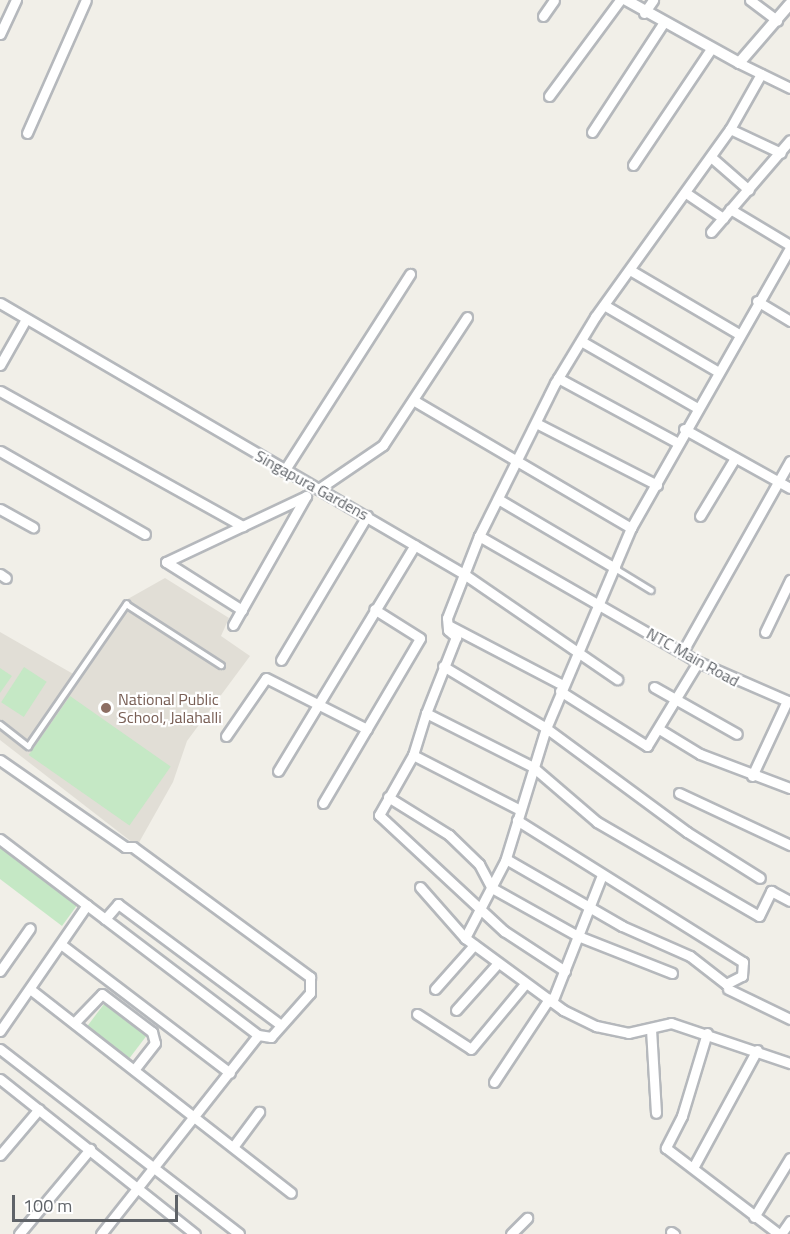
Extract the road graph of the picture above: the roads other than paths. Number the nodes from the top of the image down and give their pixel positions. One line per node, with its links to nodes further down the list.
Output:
1 (16, 0): 13 (street)
2 (86, 0): 21 (street)
3 (554, 0): 10 (street)
4 (620, 0): 18 (street)
5 (626, 0): 9 (street)
6 (653, 0): 9 (street)
7 (750, 0): 11 (street)
8 (790, 4): 11 (street)
9 (644, 13): 12 (street)
10 (543, 16)
11 (777, 20): 15 (street)
12 (662, 25): 14 (street); 20 (street)
13 (0, 34)
14 (711, 49): 15 (street); 24 (street)
15 (739, 63): 16 (street)
16 (761, 74): 17 (street); 19 (street)
17 (790, 88)
18 (549, 96)
19 (730, 129): 22 (street); 23 (street)
20 (592, 132)
21 (27, 133)
22 (787, 147): 25 (street)
23 (711, 157): 25 (street); 26 (street)
24 (633, 165)
25 (748, 190): 27 (street)
26 (686, 193): 28 (street); 31 (street)
27 (730, 209): 28 (street); 30 (street)
28 (723, 218): 29 (street)
29 (711, 232)
30 (790, 247): 33 (street)
31 (630, 270): 35 (street); 39 (street)
32 (410, 274): 54 (street)
33 (757, 301): 38 (street); 39 (street)
34 (0, 303): 37 (street, Singapura Gardens)
35 (604, 305): 40 (street); 42 (street)
36 (467, 317): 45 (street)
37 (26, 319): 41 (street); 54 (street, Singapura Gardens)
38 (790, 321)
39 (739, 334): 42 (street)
40 (580, 341): 43 (street); 46 (street)
41 (0, 365)
42 (717, 371): 46 (street)
43 (558, 378): 47 (street); 49 (street)
44 (0, 391): 64 (street)
45 (413, 400): 53 (street); 57 (street)
46 (696, 407): 48 (street)
47 (536, 423): 53 (street); 56 (street)
48 (684, 429): 49 (street); 51 (street)
49 (678, 443): 56 (street)
50 (0, 451): 67 (street)
51 (735, 458): 55 (street); 63 (street)
52 (790, 461): 55 (street)
53 (517, 464): 60 (street); 66 (street)
54 (284, 471): 57 (street, Singapura Gardens)
55 (780, 481): 58 (street); 81 (street)
56 (657, 486): 66 (street)
57 (316, 487): 59 (street); 62 (street, Singapura Gardens)
58 (790, 488)
59 (306, 496): 64 (street); 76 (street)
60 (498, 499): 68 (street); 70 (street)
61 (0, 509): 65 (street)
62 (367, 516): 69 (street, Singapura Gardens); 82 (street)
63 (700, 516)
64 (243, 526): 76 (street)
65 (33, 527)
66 (631, 528): 70 (street)
67 (145, 534)
68 (479, 536): 71 (street); 74 (street, NTC Main Road)
69 (415, 545): 71 (street, Singapura Gardens); 75 (street)
70 (615, 568): 73 (lane); 74 (street)
71 (464, 574): 77 (street); 80 (street, Singapura Gardens)
72 (789, 586): 79 (street)
73 (651, 590)
74 (598, 605): 80 (street); 81 (street, NTC Main Road)
75 (374, 609): 91 (street); 95 (street)
76 (242, 610): 78 (street)
77 (446, 624): 85 (street); 88 (street)
78 (233, 625)
79 (765, 632)
80 (577, 651): 86 (street, Singapura Gardens); 88 (street)
81 (683, 651): 83 (street, NTC Main Road)
82 (282, 660)
83 (698, 662): 89 (street); 90 (street, NTC Main Road)
84 (221, 665): 93 (lane)
85 (443, 666): 92 (street); 94 (street)
86 (617, 679)
87 (654, 687): 89 (street)
88 (562, 688): 94 (street); 96 (street)
89 (675, 699): 96 (street); 97 (street)
90 (789, 701): 103 (street)
91 (315, 707): 95 (street); 98 (street); 102 (street)
92 (426, 713): 99 (street); 101 (street)
93 (0, 724)
94 (546, 728): 101 (street); 113 (street)
95 (367, 729): 107 (street)
96 (659, 729): 103 (street)
97 (737, 734)
98 (226, 736)
99 (413, 755): 106 (street); 108 (street)
100 (0, 760): 139 (street)
101 (533, 767): 108 (street); 116 (street)
102 (278, 771)
103 (753, 776): 104 (street)
104 (790, 788)
105 (679, 793): 110 (street)
106 (388, 797): 115 (street); 119 (street)
107 (323, 803)
108 (519, 815): 111 (street); 112 (street)
109 (0, 839): 117 (street)
110 (790, 845)
111 (506, 859): 115 (street); 118 (street)
112 (602, 875): 118 (street); 118 (street)
113 (760, 878)
114 (420, 887): 123 (street)
115 (492, 888): 119 (street); 122 (street)
116 (790, 901)
117 (87, 905): 120 (street); 124 (street)
118 (587, 905): 122 (street)
119 (482, 911): 123 (street); 128 (street)
120 (105, 919): 139 (street); 143 (street)
121 (30, 928): 127 (street)
122 (578, 936): 128 (street); 129 (street)
123 (465, 938): 125 (street)
124 (62, 945): 132 (street); 148 (street)
125 (474, 945): 126 (street); 133 (street)
126 (498, 963): 130 (street); 135 (street)
127 (0, 971)
128 (565, 971): 134 (street)
129 (672, 974)
130 (525, 984): 134 (street); 136 (street)
131 (728, 988): 137 (street)
132 (30, 989): 138 (street); 141 (street)
133 (435, 989)
134 (551, 1000): 140 (street); 150 (street)
135 (456, 1010)
136 (417, 1014)
137 (790, 1019)
138 (74, 1023): 147 (street); 147 (street)
139 (281, 1025): 143 (street)
140 (651, 1029): 142 (street); 153 (street)
141 (0, 1031)
142 (707, 1034): 145 (street); 159 (street)
143 (258, 1035): 148 (street)
144 (0, 1049): 160 (street)
145 (757, 1050): 146 (street); 159 (street)
146 (790, 1063)
147 (134, 1070): 154 (street)
148 (230, 1073): 154 (street)
149 (0, 1079): 151 (street)
150 (494, 1082)
151 (39, 1109): 156 (street); 157 (street)
152 (259, 1112): 155 (street)
153 (656, 1113)
154 (195, 1117): 155 (street); 160 (street)
155 (233, 1147): 162 (street)
156 (90, 1149): 161 (street); 167 (street)
157 (0, 1155)
158 (790, 1158): 163 (street)
159 (694, 1166): 163 (street)
160 (154, 1168): 161 (street); 170 (street)
161 (138, 1187): 166 (street); 168 (street)
162 (291, 1193)
163 (754, 1217): 172 (street)
164 (527, 1218): 171 (street)
165 (790, 1221): 172 (street)
166 (184, 1231): 169 (street)
167 (19, 1234)
168 (101, 1234)
169 (195, 1234)
170 (238, 1234)
171 (511, 1234)
172 (780, 1234)

